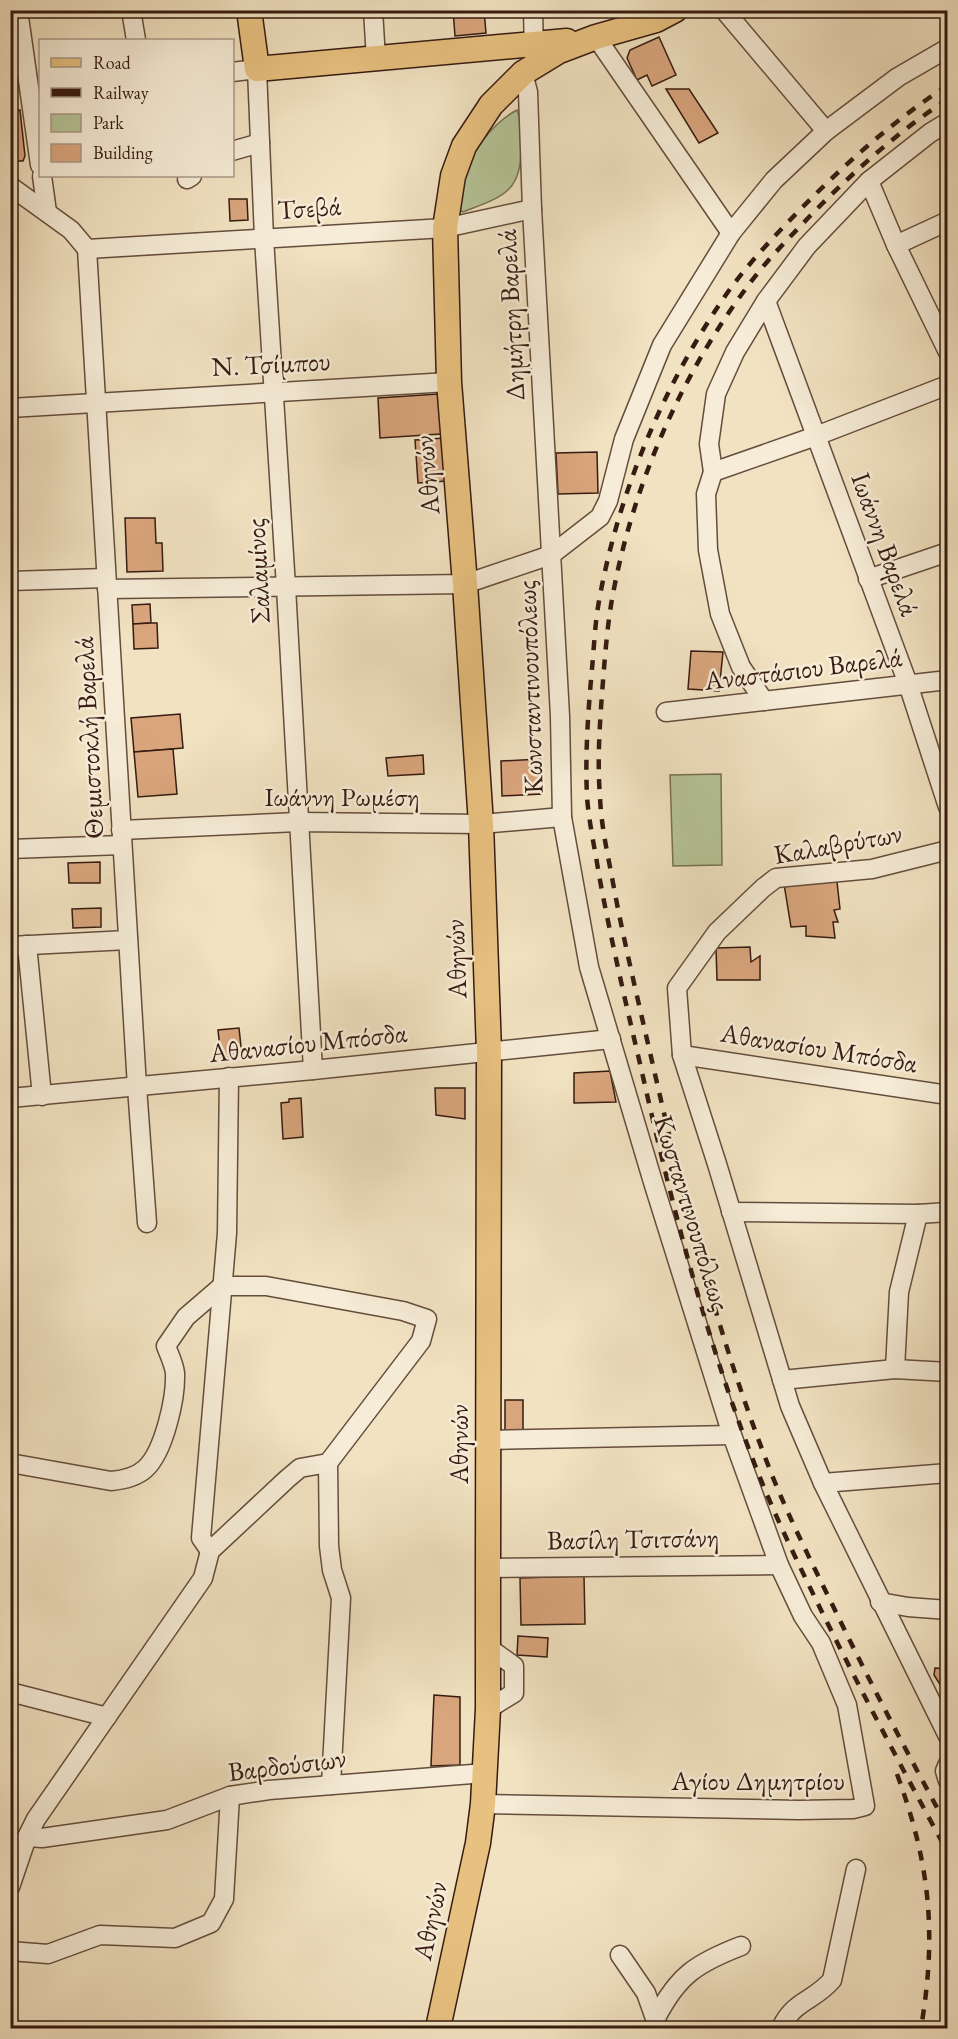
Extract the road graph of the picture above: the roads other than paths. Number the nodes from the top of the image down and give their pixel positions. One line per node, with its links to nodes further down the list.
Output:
1 (18, 10): 16 (street)
2 (131, 10): 9 (street)
3 (249, 10): 14 (main road)
4 (373, 10): 12 (street)
5 (533, 10): 13 (street, Δημήτρη Βαρελά)
6 (675, 10): 8 (main road)
7 (724, 10): 19 (street)
8 (596, 37): 13 (main road); 30 (street)
9 (136, 39)
10 (948, 48): 19 (street, Κωνσταντινουπόλεως)
11 (493, 51): 12 (main road); 13 (main road); 17 (main road)
12 (376, 59): 14 (main road)
13 (530, 61): 17 (main road, Αθηνών); 26 (street, Δημήτρη Βαρελά)
14 (256, 69): 15 (street); 20 (street, Σαλαμίνος)
15 (234, 72)
16 (35, 91): 21 (street)
17 (503, 91): 29 (main road, Αθηνών)
18 (948, 123): 24 (street)
19 (826, 131): 30 (street, Κωνσταντινουπόλεως)
20 (260, 143): 22 (street); 31 (street, Σαλαμίνος)
21 (39, 150)
22 (234, 150)
23 (42, 177): 27 (street)
24 (869, 181): 32 (street); 34 (street)
25 (10, 186): 27 (street)
26 (532, 209): 29 (street, Τσεβά); 44 (street, Δημήτρη Βαρελά)
27 (47, 212): 33 (street)
28 (948, 221): 32 (street)
29 (445, 228): 31 (street, Τσεβά); 36 (main road, Αθηνών)
30 (732, 233): 44 (street, Κωνσταντινουπόλεως)
31 (264, 238): 33 (street, Τσεβά); 38 (street, Σαλαμίνος)
32 (896, 245): 35 (street)
33 (87, 249): 39 (street, Θεμιστοκλή Βαρελά)
34 (766, 301): 41 (street, Ιωάννη Βαρελά); 42 (street)
35 (948, 352)
36 (449, 382): 38 (street, N. Τσίμπου); 48 (main road, Αθηνών)
37 (948, 385): 41 (street)
38 (273, 391): 39 (street, N. Τσίμπου); 49 (street, Σαλαμίνος)
39 (96, 403): 40 (street, N. Τσίμπου); 47 (street, Θεμιστοκλή Βαρελά)
40 (10, 408)
41 (816, 436): 42 (street); 45 (street, Ιωάννη Βαρελά)
42 (713, 472): 52 (street)
43 (948, 552): 45 (street)
44 (551, 555): 48 (street, Κωνσταντινουπόλεως); 55 (street, Κωνσταντινουπόλεως)
45 (868, 579): 51 (street, Ιωάννη Βαρελά)
46 (10, 580): 47 (street, Κωνσταντινουπόλεως)
47 (107, 583): 49 (street, Κωνσταντινουπόλεως); 58 (street, Θεμιστοκλή Βαρελά)
48 (465, 584): 49 (street, Κωνσταντινουπόλεως); 57 (main road, Αθηνών)
49 (286, 587): 56 (street, Σαλαμίνος)
50 (948, 680): 51 (street, Αναστάσιου Βαρελά)
51 (908, 684): 52 (street, Αναστάσιου Βαρελά); 54 (street, Ιωάννη Βαρελά)
52 (764, 701): 53 (street, Αναστάσιου Βαρελά)
53 (666, 712)
54 (948, 807)
55 (562, 817): 57 (street, Ιωάννη Ρωμέση); 64 (street, Κωσταντινουπόλεως)
56 (298, 822): 57 (street, Ιωάννη Ρωμέση); 58 (street, Ιωάννη Ρωμέση); 67 (street, Σαλαμίνος)
57 (481, 824): 65 (main road, Αθηνών)
58 (122, 837): 59 (street, Ιωάννη Ρωμέση); 61 (street, Θεμιστοκλή Βαρελά)
59 (10, 849)
60 (948, 850): 63 (street, Καλαβρύτων)
61 (128, 940): 62 (street); 69 (street, Θεμιστοκλή Βαρελά)
62 (19, 946): 71 (street)
63 (677, 988): 66 (street, Κωσταντινουπόλεως)
64 (611, 1039): 65 (street, Αθανασίου Μπόσδα); 81 (street, Κωσταντινουπόλεως)
65 (489, 1052): 67 (street, Αθανασίου Μπόσδα); 82 (main road, Αθηνών)
66 (682, 1055): 70 (street, Αθανασίου Μπόσδα); 73 (street, Κωσταντινουπόλεως)
67 (313, 1070): 68 (street, Αθανασίου Μπόσδα)
68 (229, 1077): 69 (street, Αθανασίου Μπόσδα); 77 (street)
69 (137, 1087): 71 (street, Αθανασίου Μπόσδα); 76 (street, Θεμιστοκλή Βαρελά)
70 (948, 1095)
71 (42, 1096): 72 (street, Αθανασίου Μπόσδα)
72 (10, 1098)
73 (731, 1212): 75 (street); 80 (street, Κωσταντινουπόλεως)
74 (948, 1212): 75 (street)
75 (918, 1214): 78 (street)
76 (147, 1223)
77 (222, 1286): 83 (street); 84 (street); 87 (street)
78 (895, 1369): 79 (street); 80 (street)
79 (948, 1372)
80 (782, 1380): 86 (street, Κωσταντινουπόλεως)
81 (732, 1435): 82 (street); 88 (street, Κωσταντινουπόλεως)
82 (489, 1440): 89 (main road, Αθηνών)
83 (10, 1463)
84 (328, 1463): 87 (street); 99 (street)
85 (948, 1473): 86 (street)
86 (823, 1483): 90 (street, Κωσταντινουπόλεως)
87 (210, 1551): 94 (street)
88 (779, 1565): 89 (street, Βασίλη Τσιτσάνη); 92 (street, Κωσταντινουπόλεως)
89 (488, 1568): 97 (main road, Αθηνών)
90 (880, 1602): 91 (street); 95 (street, Κωσταντινουπόλεως)
91 (948, 1610)
92 (803, 1616): 101 (street, Αγίου Δημητρίου)
93 (10, 1692): 94 (street)
94 (106, 1717): 102 (street)
95 (948, 1736)
96 (948, 1764): 98 (street)
97 (485, 1773): 99 (street, Βαρδούσιων); 101 (main road, Αθηνών)
98 (948, 1781)
99 (331, 1785): 100 (street, Βαρδούσιων)
100 (230, 1796): 102 (street, Βαρδούσιων); 106 (street)
101 (483, 1804): 109 (main road, Αθηνών)
102 (27, 1837): 104 (street)
103 (856, 1869): 110 (street)
104 (10, 1887)
105 (741, 1946): 108 (street)
106 (10, 1951)
107 (620, 1955): 108 (street)
108 (657, 2023)
109 (438, 2028)
110 (781, 2028)

